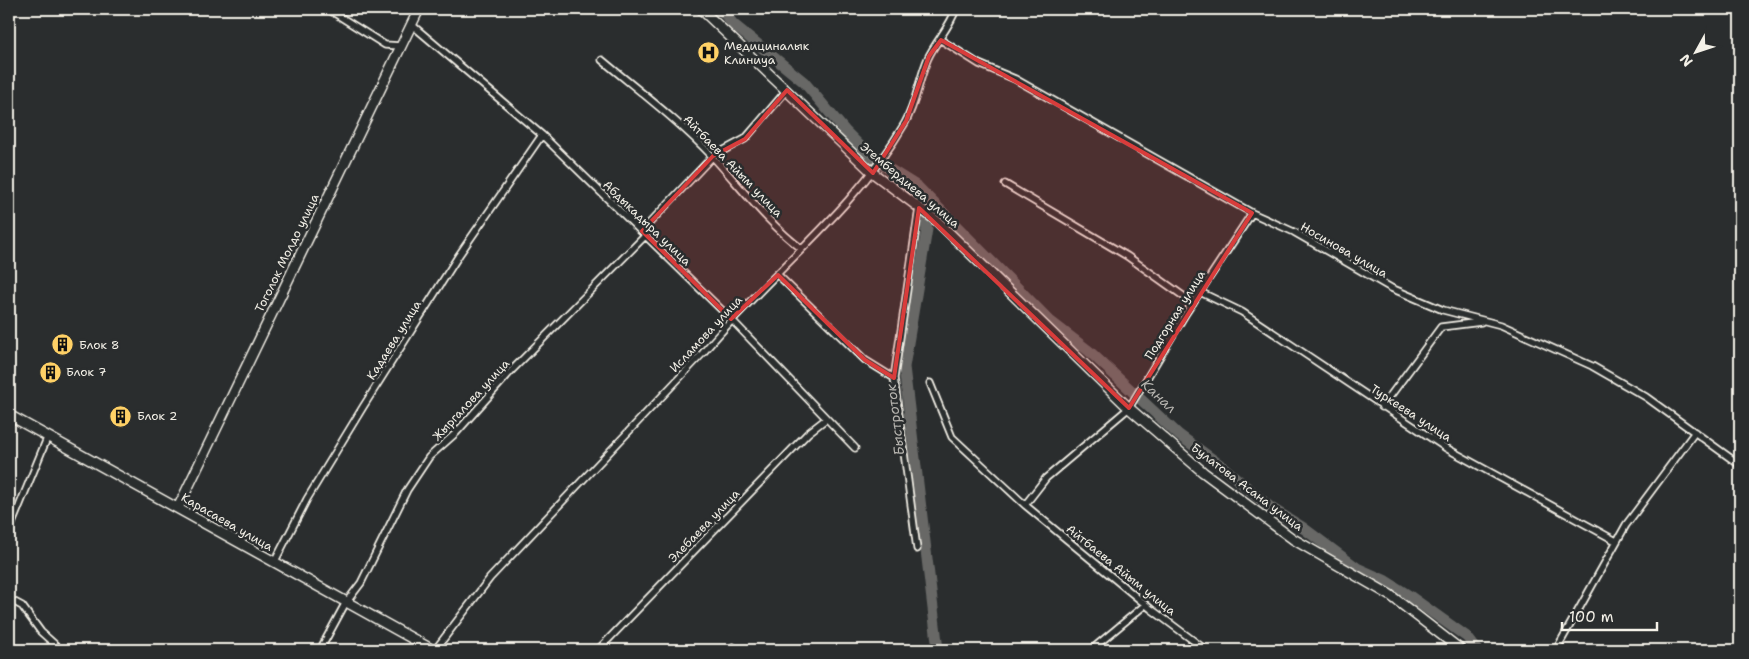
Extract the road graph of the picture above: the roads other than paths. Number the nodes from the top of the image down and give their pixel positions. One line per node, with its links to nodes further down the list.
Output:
1 (328, 9): 7 (street)
2 (420, 9): 5 (street, Тоголок Молдо улица)
3 (702, 9): 9 (street, Эгембердиева улица)
4 (956, 9): 6 (street, Исламова улица)
5 (412, 25): 7 (street, Тоголок Молдо улица); 10 (street, Абдыкадыра улица)
6 (940, 40): 12 (street, Исламова улица); 15 (street, Носинова улица)
7 (401, 46): 35 (street, Тоголок Молдо улица)
8 (602, 60): 11 (street, Айтбаева Айым улица)
9 (787, 90): 11 (street, Жыргалова улица); 12 (street, Эгембердиева улица)
10 (542, 135): 16 (street, Абдыкадыра улица); 39 (street, Кадаева улица)
11 (713, 156): 16 (street, Жыргалова улица); 17 (street, Айтбаева Айым улица)
12 (873, 173): 14 (street, Эгембердиева улица); 17 (street, Исламова улица)
13 (1006, 184): 20 (street)
14 (919, 208): 22 (street, Эгембердиева улица); 24 (street)
15 (1252, 213): 19 (street, Подгорная улица); 23 (street, Носинова улица)
16 (644, 233): 21 (street, Абдыкадыра улица); 41 (street, Жыргалова улица)
17 (802, 249): 18 (street, Исламова улица)
18 (778, 275): 21 (street, Исламова улица); 24 (street)
19 (1200, 292): 20 (street, Подгорная улица); 26 (street, Туркеева улица)
20 (1193, 303): 27 (street, Подгорная улица)
21 (731, 319): 29 (street, Абдыкадыра улица); 45 (street, Исламова улица)
22 (1037, 320): 27 (street, Булатова Асана улица)
23 (1484, 321): 26 (street); 30 (street, Носинова улица)
24 (894, 378): 38 (street)
25 (930, 383): 34 (street, Айтбаева Айым улица)
26 (1382, 407): 37 (street, Туркеева улица)
27 (1129, 408): 34 (street, Подгорная улица); 49 (street, Булатова Асана улица)
28 (9, 415): 31 (street, Карасаева улица)
29 (826, 418): 32 (street, Абдыкадыра улица); 46 (street, Элебаева улица)
30 (1695, 432): 33 (street, Носинова улица); 37 (street)
31 (48, 436): 35 (street, Карасаева улица); 36 (street)
32 (855, 448)
33 (1740, 465)
34 (1025, 505): 42 (street, Айтбаева Айым улица)
35 (178, 508): 39 (street, Карасаева улица)
36 (9, 531)
37 (1616, 542): 50 (street)
38 (917, 549)
39 (274, 563): 41 (street, Карасаева улица)
40 (9, 599): 43 (street)
41 (346, 604): 44 (street, Жыргалова улица); 45 (street, Карасаева улица)
42 (1146, 605): 47 (street); 48 (street, Айтбаева Айым улица)
43 (61, 650)
44 (320, 650)
45 (434, 650)
46 (598, 650)
47 (1091, 650)
48 (1206, 650)
49 (1461, 650)
50 (1556, 650)

